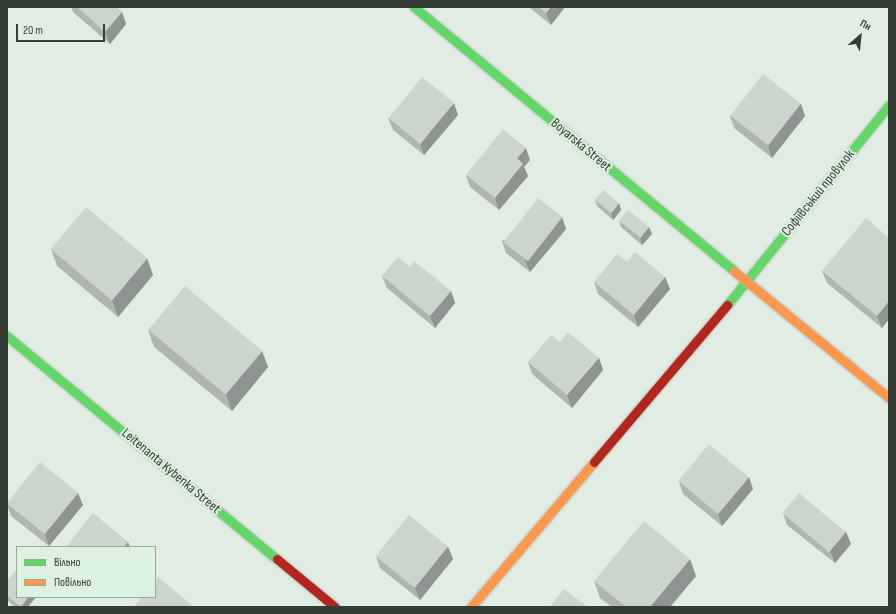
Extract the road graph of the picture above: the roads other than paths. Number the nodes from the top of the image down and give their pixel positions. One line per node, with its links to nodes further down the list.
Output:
1 (414, 7): 3 (street, Boyarska Street)
2 (889, 105): 3 (street, Софіївський провулок)
3 (747, 282): 5 (street, Boyarska Street); 7 (street, Софіївський провулок)
4 (7, 336): 6 (street, Leitenanta Kybenka Street)
5 (889, 398)
6 (334, 607)
7 (471, 607)

